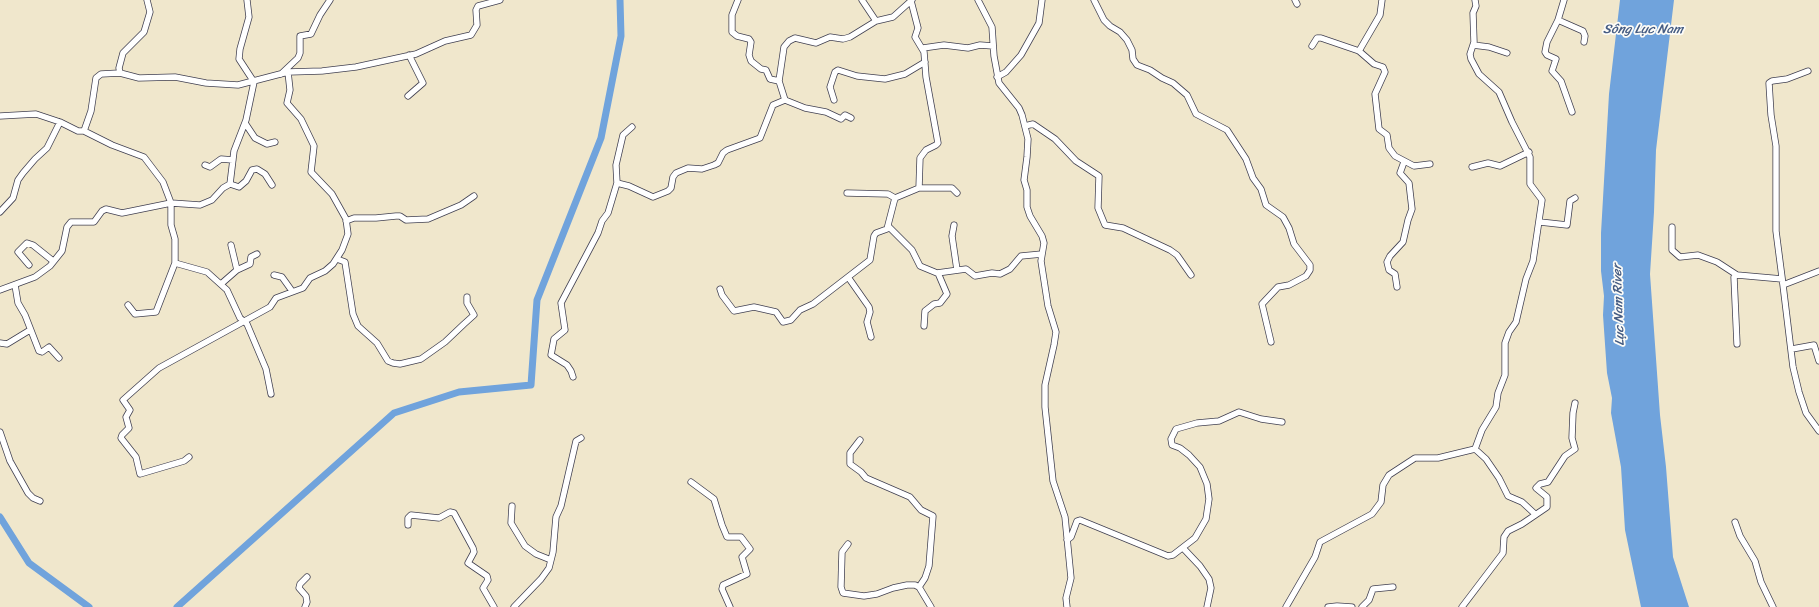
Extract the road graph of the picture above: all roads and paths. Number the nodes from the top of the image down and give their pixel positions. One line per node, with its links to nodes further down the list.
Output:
1 (146, 0): 27 (street)
2 (247, 0): 31 (street)
3 (330, 0): 28 (street)
4 (500, 0): 23 (street)
5 (738, 0): 30 (street)
6 (862, 0): 15 (street)
7 (978, 0): 18 (street)
8 (1042, 0): 29 (street)
9 (1094, 0): 94 (street)
10 (1382, 0): 21 (street)
11 (1475, 0): 17 (street)
12 (1564, 0): 14 (street)
13 (912, 1): 15 (street); 20 (street)
14 (1558, 20): 16 (street); 35 (street)
15 (876, 21): 30 (street)
16 (1584, 42)
17 (1473, 44): 22 (street); 44 (street)
18 (994, 46): 20 (street); 29 (street)
19 (1312, 46): 21 (street)
20 (923, 48): 24 (street)
21 (1359, 51): 46 (street)
22 (1507, 53)
23 (409, 55): 26 (street); 32 (street)
24 (925, 62): 34 (street); 53 (street)
25 (1808, 71): 81 (street)
26 (288, 72): 28 (street); 61 (street)
27 (120, 73): 31 (street); 42 (street)
28 (281, 74): 31 (street)
29 (997, 77): 40 (street)
30 (779, 81): 33 (street)
31 (254, 82): 39 (street)
32 (408, 96)
33 (785, 100): 37 (street); 50 (street)
34 (834, 100)
35 (1572, 112)
36 (0, 116): 38 (street)
37 (851, 118)
38 (60, 122): 42 (street); 60 (street)
39 (245, 123): 43 (street); 45 (street)
40 (1025, 126): 68 (street); 78 (street)
41 (632, 127): 50 (street)
42 (84, 132): 59 (street)
43 (275, 142)
44 (1528, 152): 49 (street); 62 (street)
45 (233, 160): 48 (street); 51 (street)
46 (1404, 162): 47 (street); 84 (street)
47 (1430, 164)
48 (206, 165)
49 (1472, 167)
50 (617, 183): 100 (street)
51 (230, 184): 52 (street); 59 (street)
52 (272, 185)
53 (919, 188): 55 (street); 57 (street)
54 (847, 193): 57 (street)
55 (957, 193)
56 (474, 196): 61 (street)
57 (895, 198): 64 (street)
58 (1575, 198): 62 (street)
59 (171, 203): 70 (street); 71 (street)
60 (0, 212)
61 (346, 221): 69 (street)
62 (1540, 222): 108 (street)
63 (954, 225): 74 (street)
64 (888, 226): 76 (street); 80 (street)
65 (1672, 227): 79 (street)
66 (231, 244): 73 (street)
67 (257, 254): 73 (street)
68 (1042, 254): 74 (street); 116 (street)
69 (337, 259): 87 (street); 88 (street)
70 (53, 261): 72 (street); 83 (street)
71 (175, 263): 82 (street); 89 (street)
72 (28, 265)
73 (237, 270): 82 (street)
74 (957, 270): 76 (street)
75 (1819, 271): 81 (street)
76 (938, 273): 91 (street)
77 (274, 275): 87 (street)
78 (1191, 275)
79 (1737, 275): 81 (street); 96 (street)
80 (848, 276): 85 (street); 93 (street)
81 (1782, 282): 97 (street)
82 (221, 284): 90 (street)
83 (15, 285): 86 (street); 92 (street)
84 (1397, 287)
85 (720, 289)
86 (0, 290)
87 (292, 291): 90 (street)
88 (467, 297)
89 (128, 305)
90 (243, 320): 101 (street); 109 (street)
91 (924, 326)
92 (30, 330): 95 (street); 98 (street)
93 (871, 337)
94 (1271, 342)
95 (0, 343)
96 (1737, 344)
97 (1792, 349): 99 (street); 104 (street)
98 (59, 358)
99 (1819, 361)
100 (573, 376)
101 (271, 394)
102 (1575, 403): 113 (street)
103 (1282, 422): 118 (street)
104 (1819, 431)
105 (0, 432): 111 (street)
106 (581, 438): 119 (street)
107 (860, 440): 121 (street)
108 (1474, 449): 113 (street); 130 (street)
109 (189, 457)
110 (691, 482): 126 (street)
111 (40, 501)
112 (512, 506): 119 (street)
113 (1535, 514): 134 (street)
114 (1735, 522): 135 (street)
115 (408, 525): 124 (street)
116 (1067, 540): 118 (street); 128 (street)
117 (848, 544): 121 (street)
118 (1183, 548): 129 (street)
119 (551, 560): 125 (street)
120 (307, 577): 123 (street)
121 (919, 587): 127 (street)
122 (1393, 587): 133 (street)
123 (306, 607)
124 (494, 607)
125 (514, 607)
126 (730, 607)
127 (931, 607)
128 (1067, 607)
129 (1207, 607)
130 (1286, 607)
131 (1328, 607): 132 (street)
132 (1352, 607)
133 (1362, 607)
134 (1462, 607)
135 (1773, 607)

